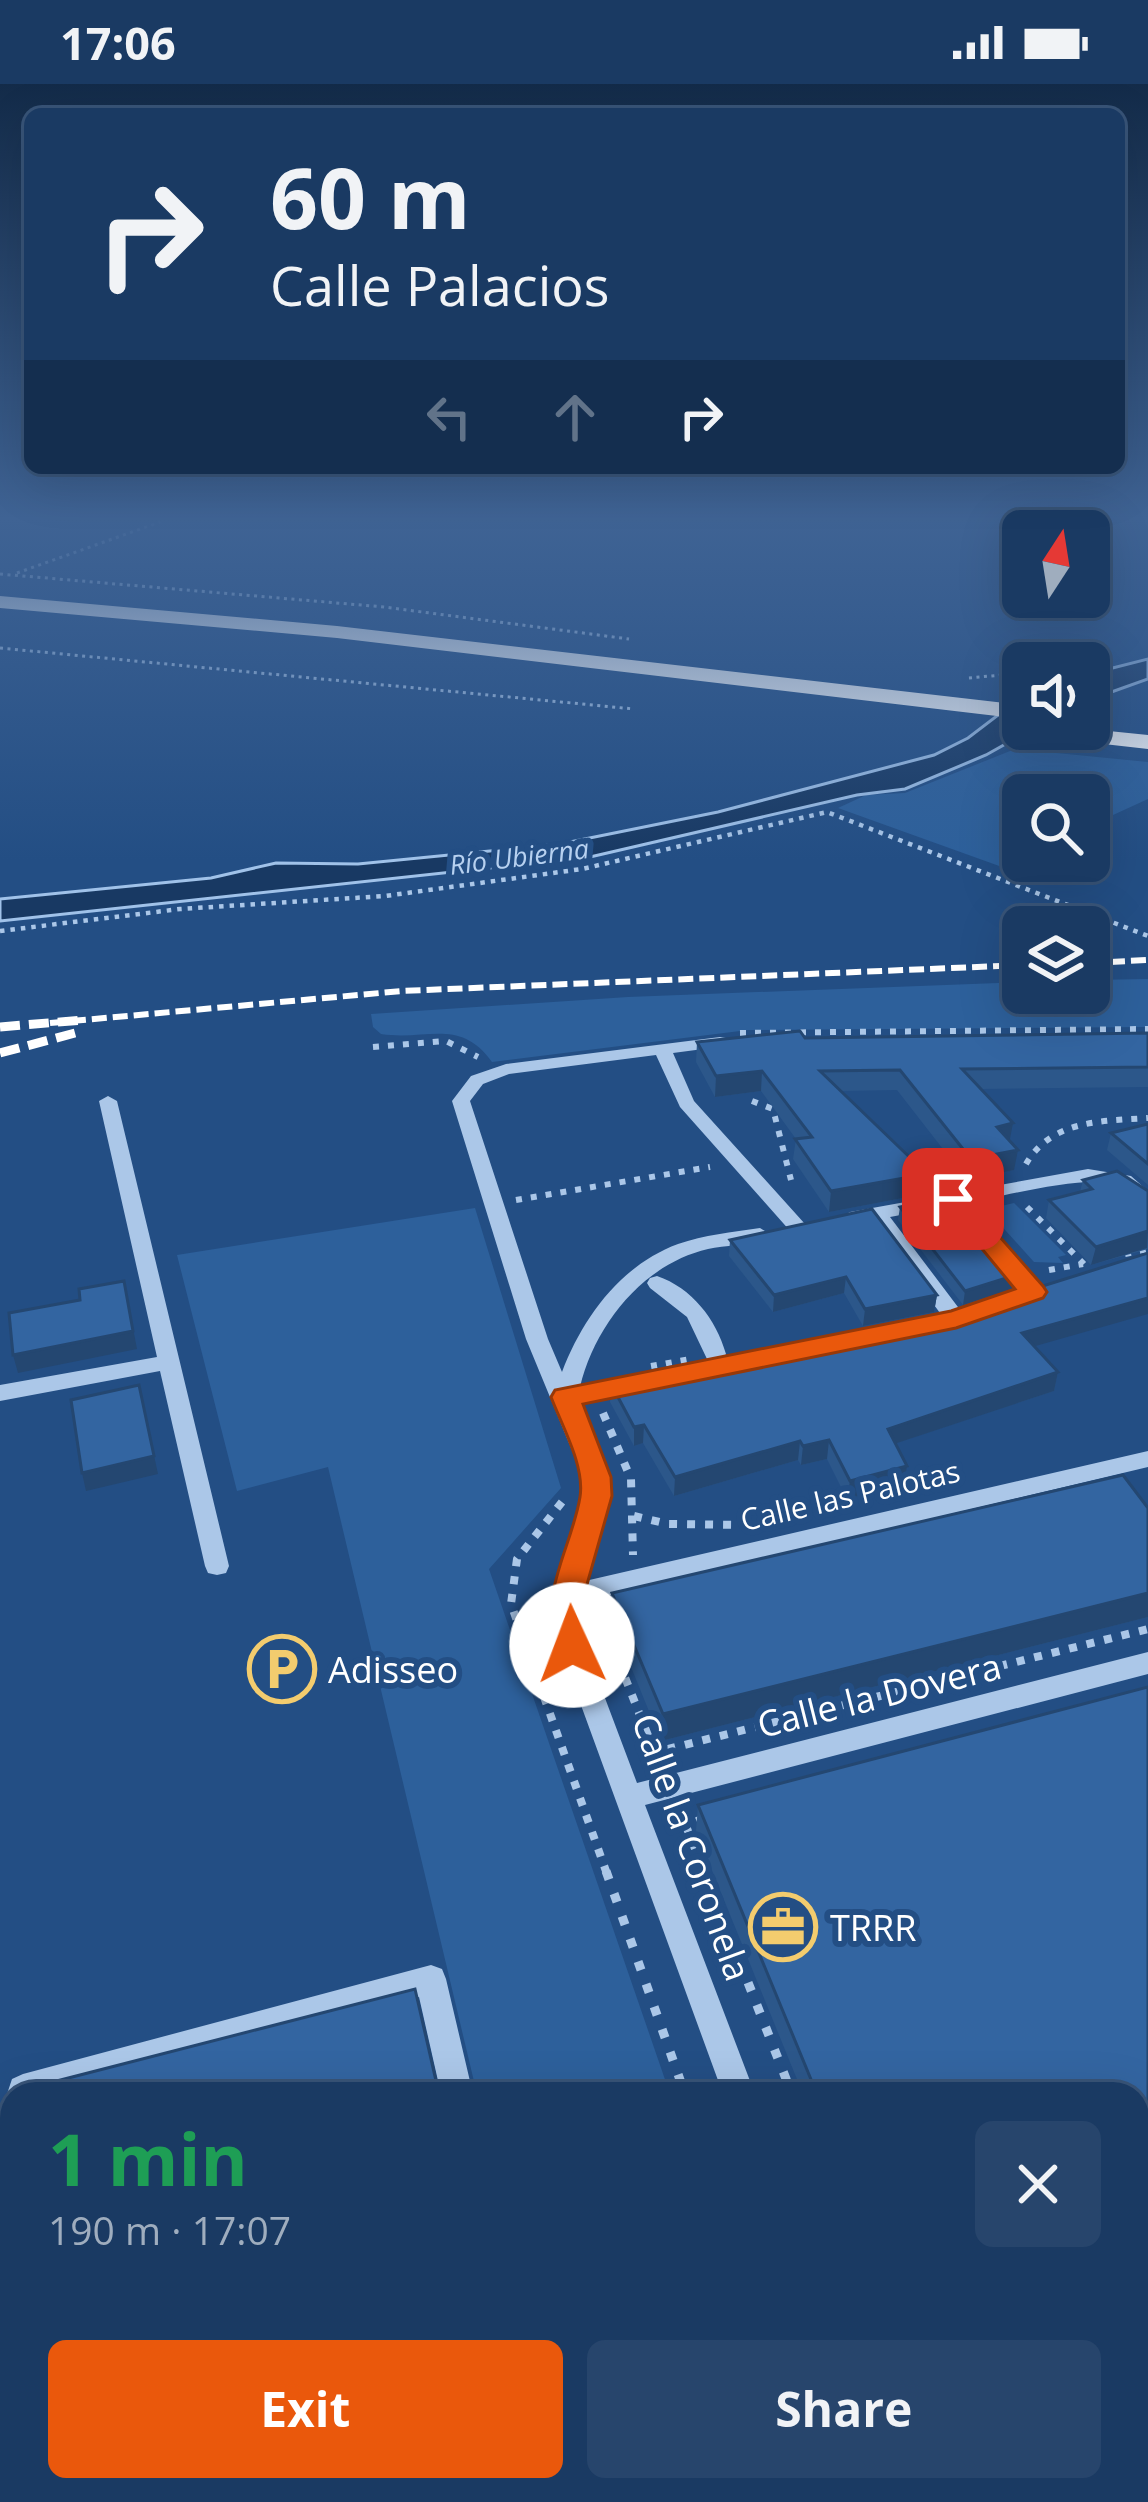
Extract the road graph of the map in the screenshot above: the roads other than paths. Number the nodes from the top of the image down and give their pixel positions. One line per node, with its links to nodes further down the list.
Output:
1 (170, 635): 6 (highway)
2 (337, 635): 3 (highway)
3 (1002, 710)
4 (1110, 721): 5 (highway)
5 (1148, 725)
6 (1002, 726)
7 (1110, 738): 8 (highway)
8 (1148, 742)
9 (748, 1039): 10 (street)
10 (662, 1049): 15 (street); 21 (street, Calle la Coronela)
11 (108, 1101): 19 (street)
12 (953, 1199): 13 (street); 14 (street); 16 (street)
13 (1148, 1201)
14 (878, 1213): 15 (street); 18 (street)
15 (818, 1224): 21 (street)
16 (1058, 1277)
17 (657, 1283): 21 (street)
18 (955, 1318)
19 (169, 1362): 20 (street); 23 (street)
20 (0, 1393)
21 (566, 1397): 24 (street, Calle la Coronela)
22 (1148, 1459): 24 (street, Calle las Palotas)
23 (217, 1566)
24 (568, 1595): 26 (street, Calle la Coronela)
25 (1148, 1663): 26 (street, Calle la Dovera)
26 (628, 1797): 29 (street, Calle la Coronela)
27 (52, 2082): 28 (street)
28 (454, 2082)
29 (735, 2082)

